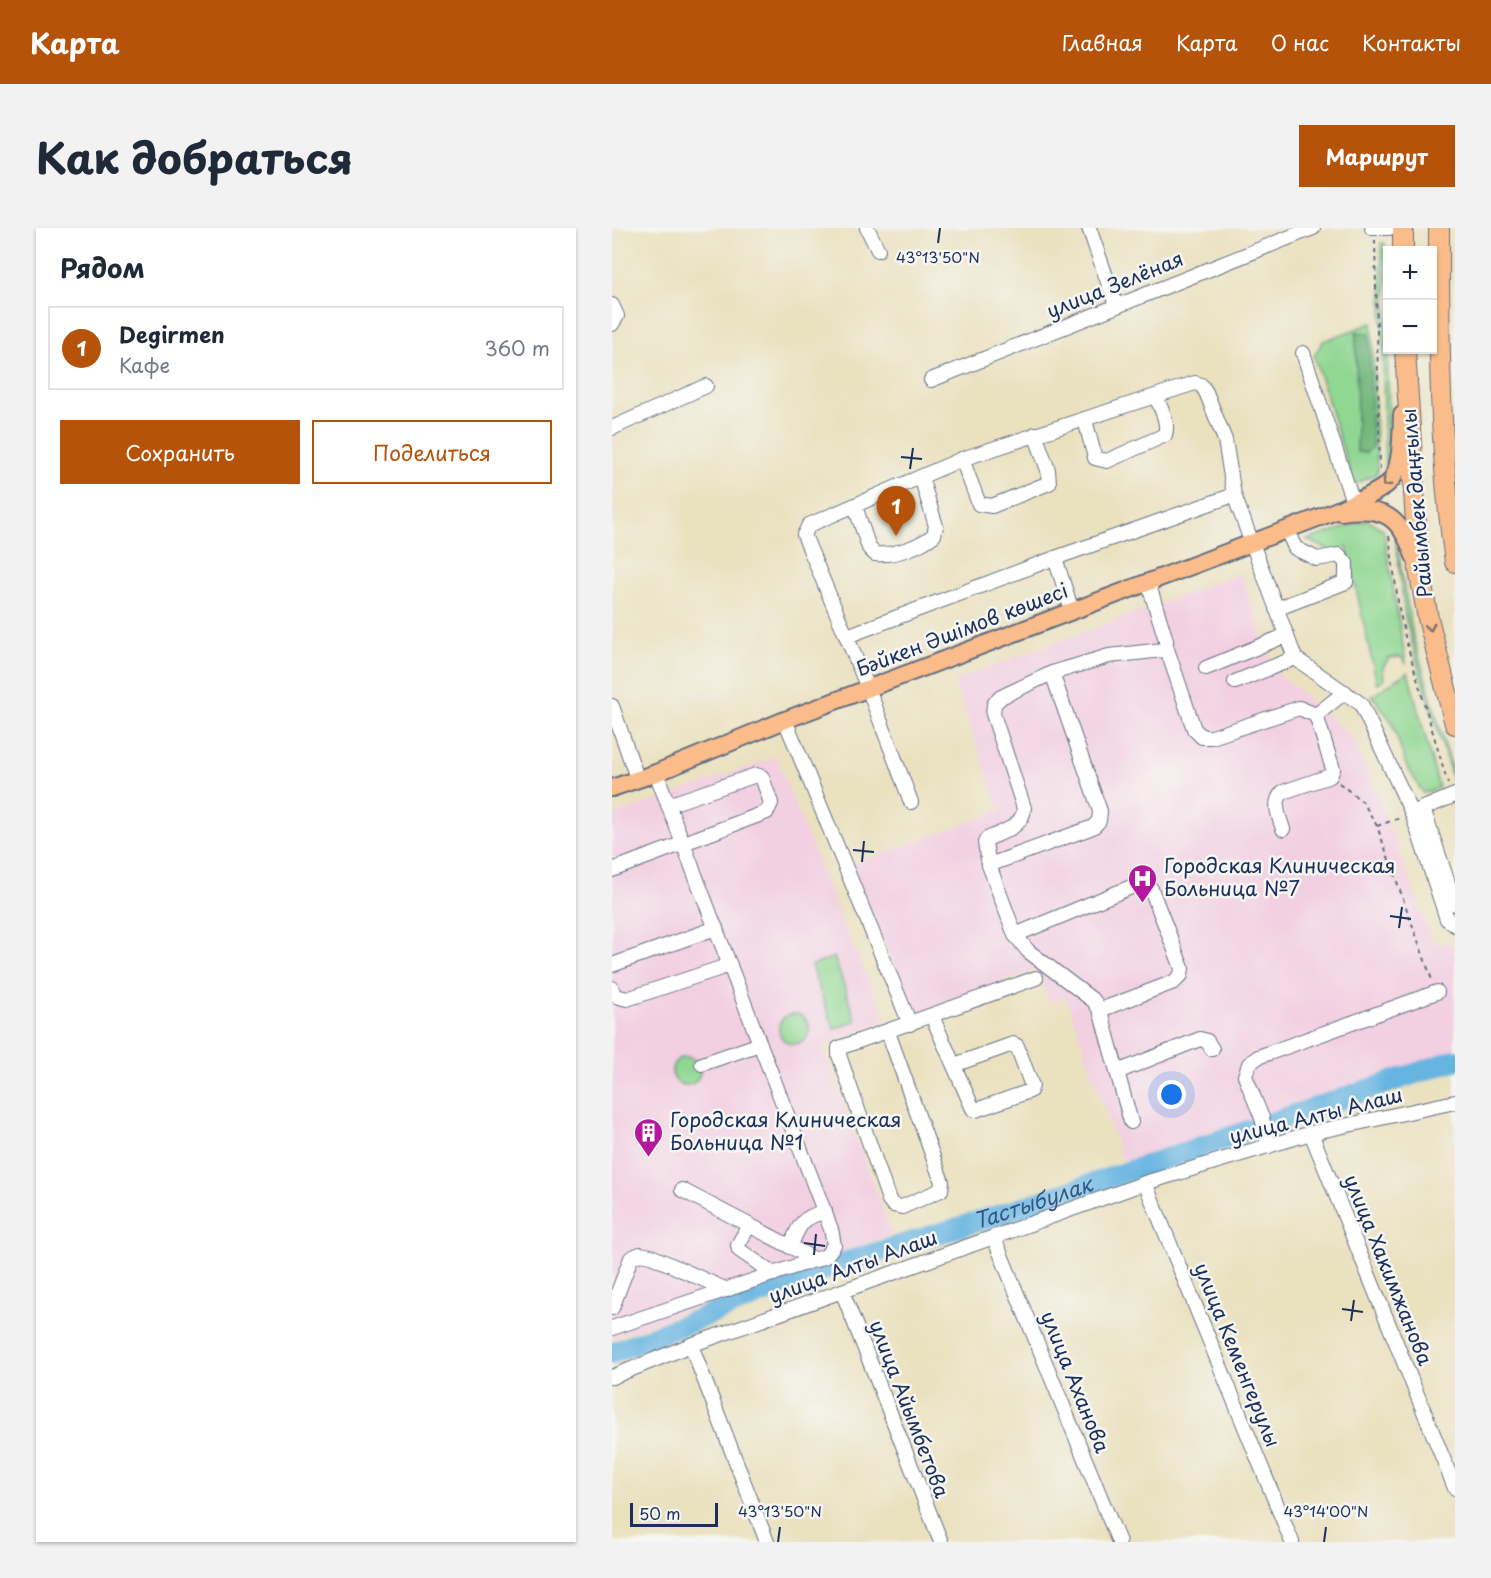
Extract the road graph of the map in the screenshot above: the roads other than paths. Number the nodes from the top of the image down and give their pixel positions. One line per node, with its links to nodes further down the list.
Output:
1 (867, 228): 9 (street)
2 (1089, 228): 11 (street)
3 (1313, 228): 11 (street, улица Зелёная)
4 (1372, 228): 5 (street)
5 (1389, 228)
6 (1403, 228): 8 (highway)
7 (1439, 228): 30 (highway, Райымбек даңғылы)
8 (1403, 246)
9 (878, 250)
10 (612, 305): 12 (street)
11 (1116, 305): 15 (street, улица Зелёная)
12 (612, 324)
13 (1303, 353): 24 (street)
14 (1405, 358): 24 (main road, one-way to 24); 31 (highway, Райымбек даңғылы)
15 (931, 380)
16 (706, 386): 19 (street)
17 (1156, 397): 18 (street); 18 (street); 23 (street)
18 (1085, 420): 20 (street)
19 (612, 428)
20 (1035, 434): 21 (street); 21 (street)
21 (962, 459): 22 (street)
22 (921, 477): 25 (street); 25 (street)
23 (1234, 495): 28 (street); 29 (street)
24 (1353, 502): 26 (main road)
25 (855, 506): 35 (street)
26 (1328, 514): 27 (main road, Бәйкен Әшімов көшесі); 31 (main road)
27 (1287, 530): 28 (main road, Бәйкен Әшімов көшесі); 33 (street)
28 (1253, 542): 32 (main road, Бәйкен Әшімов көшесі); 33 (street)
29 (1055, 558): 34 (street); 35 (street)
30 (1455, 562)
31 (1419, 570): 47 (highway, Райымбек даңғылы, one-way to 47)
32 (1148, 582): 34 (main road, Бәйкен Әшімов көшесі); 37 (street)
33 (1276, 609): 36 (street)
34 (1072, 611): 42 (main road, Бәйкен Әшімов көшесі)
35 (847, 636): 42 (street)
36 (1287, 636): 38 (street); 39 (street)
37 (1166, 646): 40 (street); 45 (street)
38 (1295, 658): 41 (street); 43 (street)
39 (1206, 668)
40 (1052, 673): 57 (street); 57 (street)
41 (1235, 682)
42 (868, 688): 46 (main road, Бәйкен Әшімов көшесі); 52 (street)
43 (1345, 692): 45 (street); 54 (street)
44 (612, 706): 49 (street)
45 (1316, 715): 55 (street)
46 (785, 720): 48 (main road, Бәйкен Әшімов көшесі); 70 (street)
47 (1455, 724)
48 (656, 773): 49 (main road, Бәйкен Әшімов көшесі); 53 (street)
49 (637, 778): 50 (main road, Бәйкен Әшімов көшесі)
50 (612, 788)
51 (1455, 795): 54 (street)
52 (911, 802)
53 (668, 805): 56 (street); 56 (street)
54 (1418, 811): 59 (street); 60 (street)
55 (1283, 829)
56 (683, 844): 58 (street); 61 (street)
57 (989, 865): 62 (street)
58 (612, 870)
59 (1455, 904)
60 (1455, 925)
61 (716, 928): 63 (street); 64 (street)
62 (1015, 935): 68 (street); 68 (street)
63 (612, 965)
64 (730, 965): 66 (street); 72 (street)
65 (1036, 978): 69 (street)
66 (612, 988)
67 (1437, 992): 80 (street)
68 (1100, 1010): 76 (street)
69 (932, 1016): 70 (street); 75 (street)
70 (910, 1024): 71 (street)
71 (888, 1032): 71 (street)
72 (760, 1044): 74 (street); 83 (street)
73 (1212, 1049): 76 (street)
74 (702, 1064)
75 (954, 1065): 75 (street)
76 (1117, 1072): 78 (street)
77 (1455, 1102): 79 (street, улица Алты Алаш)
78 (1131, 1122)
79 (1311, 1133): 80 (street, улица Алты Алаш); 95 (street, улица Хакимжанова)
80 (1269, 1146): 81 (street, улица Алты Алаш)
81 (1145, 1183): 85 (street, улица Алты Алаш); 99 (street, улица Кеменгерулы)
82 (682, 1190): 84 (street)
83 (825, 1211): 86 (street); 87 (street)
84 (749, 1225): 86 (street); 88 (street)
85 (994, 1238): 90 (street, улица Алты Алаш); 98 (street, улица Аханова)
86 (790, 1246): 87 (street)
87 (816, 1260): 88 (street)
88 (774, 1274): 89 (street)
89 (727, 1290): 91 (street); 92 (street)
90 (842, 1291): 93 (street, улица Алты Алаш); 97 (street, улица Айымбетова)
91 (612, 1308)
92 (612, 1328)
93 (691, 1345): 94 (street, улица Алты Алаш); 96 (street)
94 (612, 1377)
95 (1455, 1488)
96 (767, 1542)
97 (940, 1542)
98 (1119, 1542)
99 (1292, 1542)

